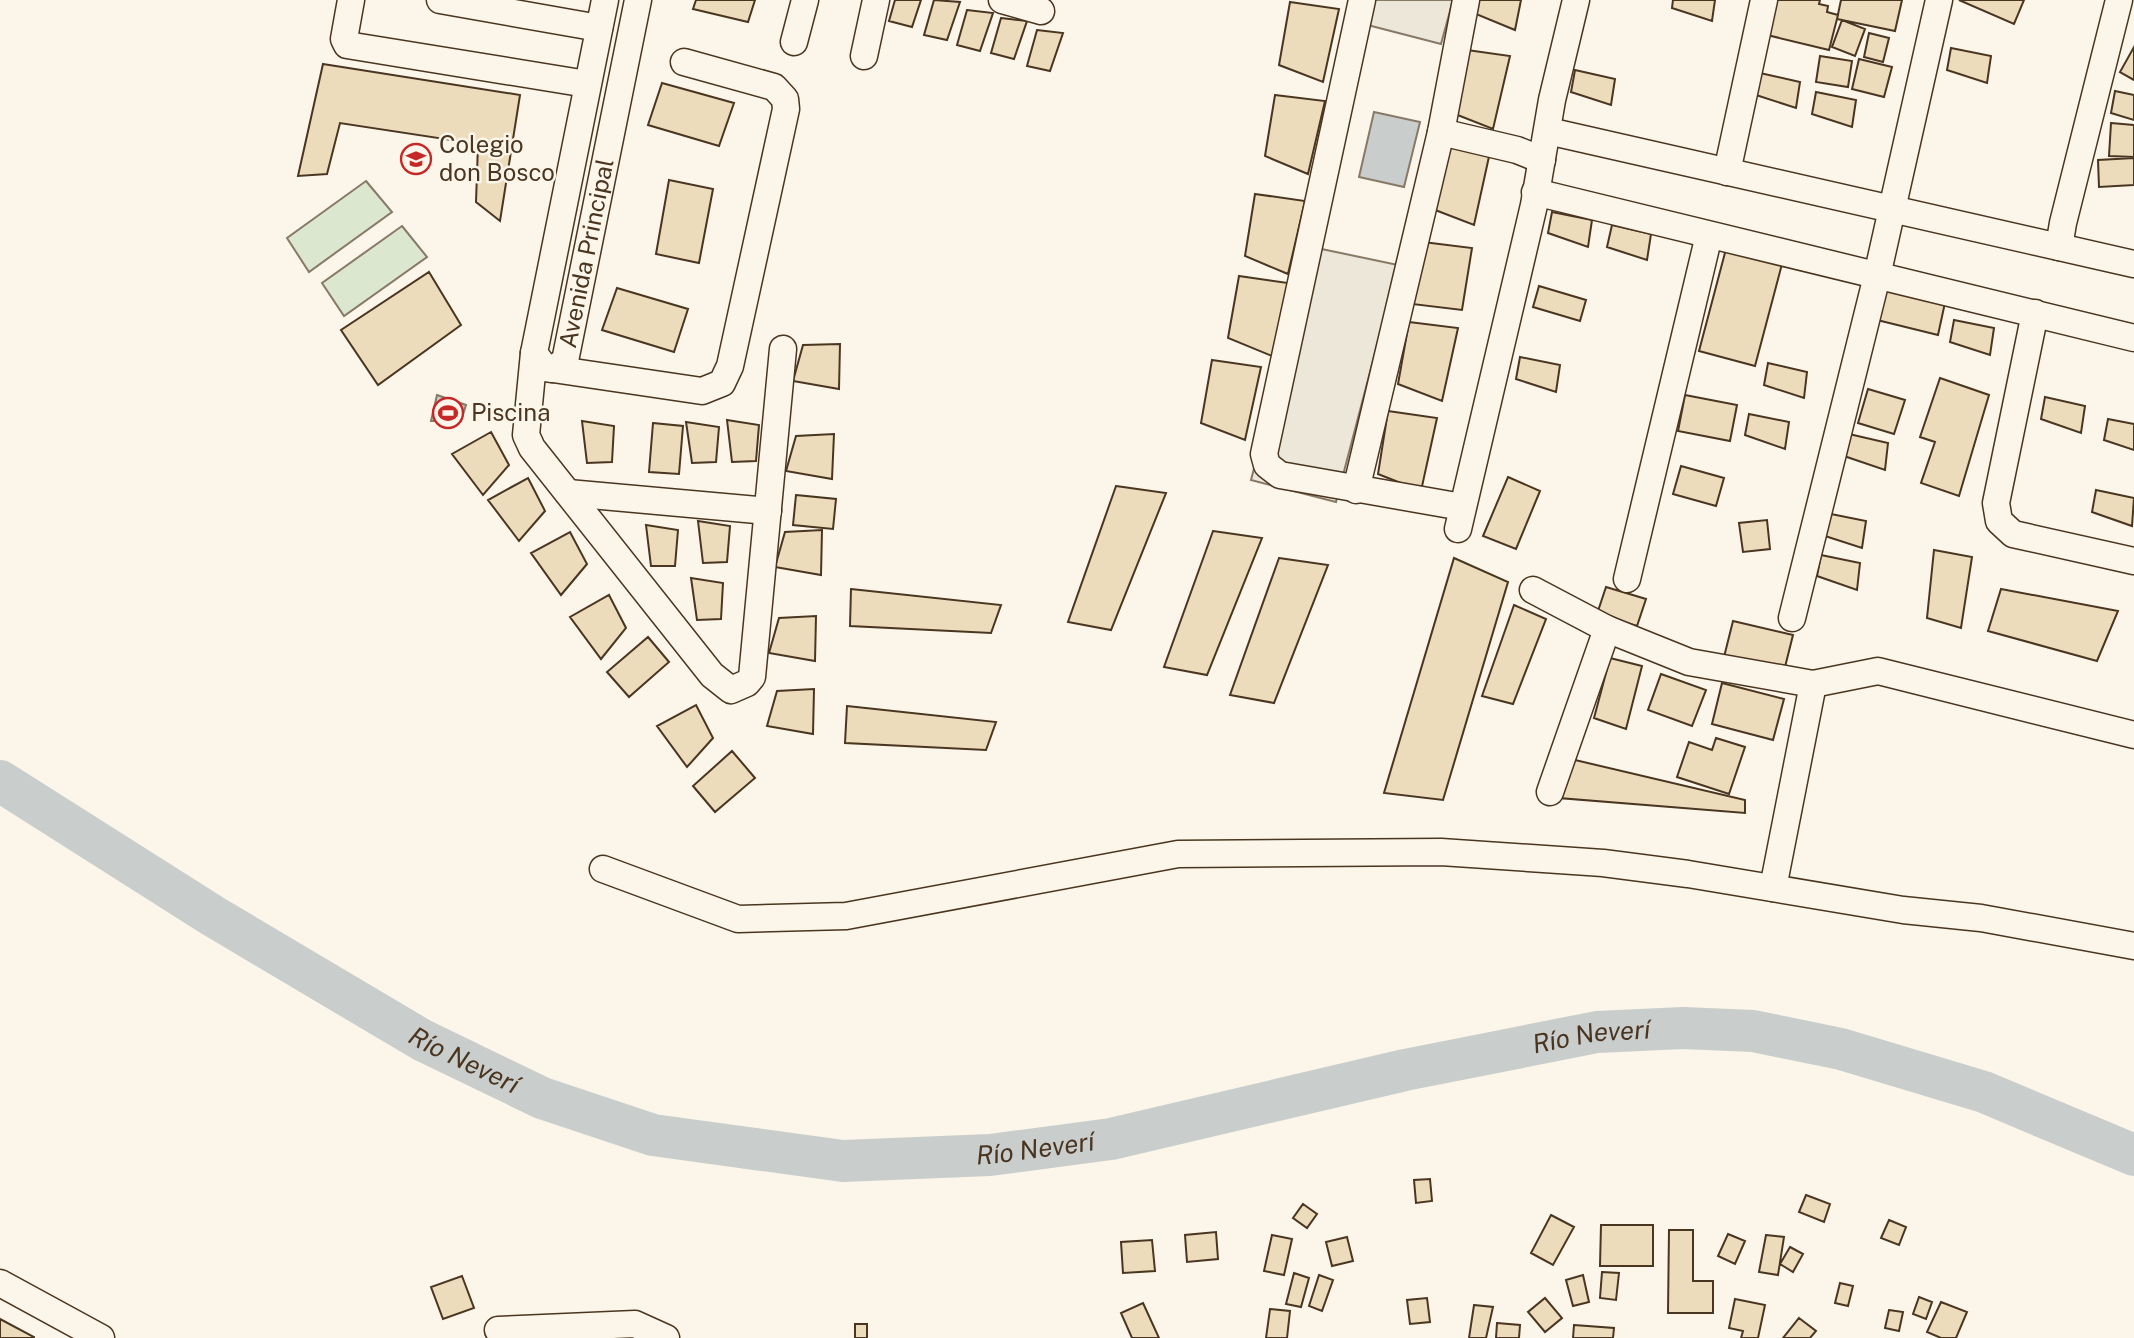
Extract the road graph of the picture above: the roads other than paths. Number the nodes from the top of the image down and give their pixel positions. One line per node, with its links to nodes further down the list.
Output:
1 (351, 0): 19 (street)
2 (604, 0): 15 (street, Avenida Principal)
3 (638, 0): 33 (street, Avenida Principal)
4 (805, 0): 16 (street)
5 (876, 0): 17 (street)
6 (1002, 0): 14 (street)
7 (1362, 0): 34 (street)
8 (1466, 0): 21 (street)
9 (1576, 0): 20 (street)
10 (1764, 0): 23 (street)
11 (1939, 0): 25 (street)
12 (2119, 0): 27 (street)
13 (448, 1): 15 (street)
14 (1041, 11)
15 (599, 28): 19 (street, Avenida Principal)
16 (794, 42)
17 (864, 56)
18 (684, 62): 33 (street)
19 (587, 84): 33 (street, Avenida Principal)
20 (1548, 131): 22 (street); 23 (street)
21 (1441, 132): 22 (street); 34 (street)
22 (1542, 160): 24 (street)
23 (1727, 172): 25 (street)
24 (1535, 192): 26 (street); 34 (street)
25 (1892, 209): 27 (street); 29 (street)
26 (1709, 235): 29 (street); 38 (street)
27 (2059, 247): 28 (street)
28 (2134, 264)
29 (1877, 276): 30 (street); 40 (street)
30 (2035, 313): 31 (street); 37 (street)
31 (2134, 338)
32 (783, 349): 36 (street)
33 (543, 361): 35 (street)
34 (1356, 490)
35 (568, 493): 36 (street); 36 (street)
36 (768, 511)
37 (2134, 561)
38 (1627, 579)
39 (1533, 590): 41 (street)
40 (1792, 618)
41 (1607, 629): 42 (street); 44 (street)
42 (1813, 684): 43 (street); 46 (street)
43 (2134, 735)
44 (1550, 792)
45 (603, 869): 46 (street)
46 (1773, 888): 47 (street)
47 (2134, 946)
48 (0, 1283): 50 (street)
49 (498, 1330): 51 (street)
50 (101, 1338)
51 (666, 1338)

